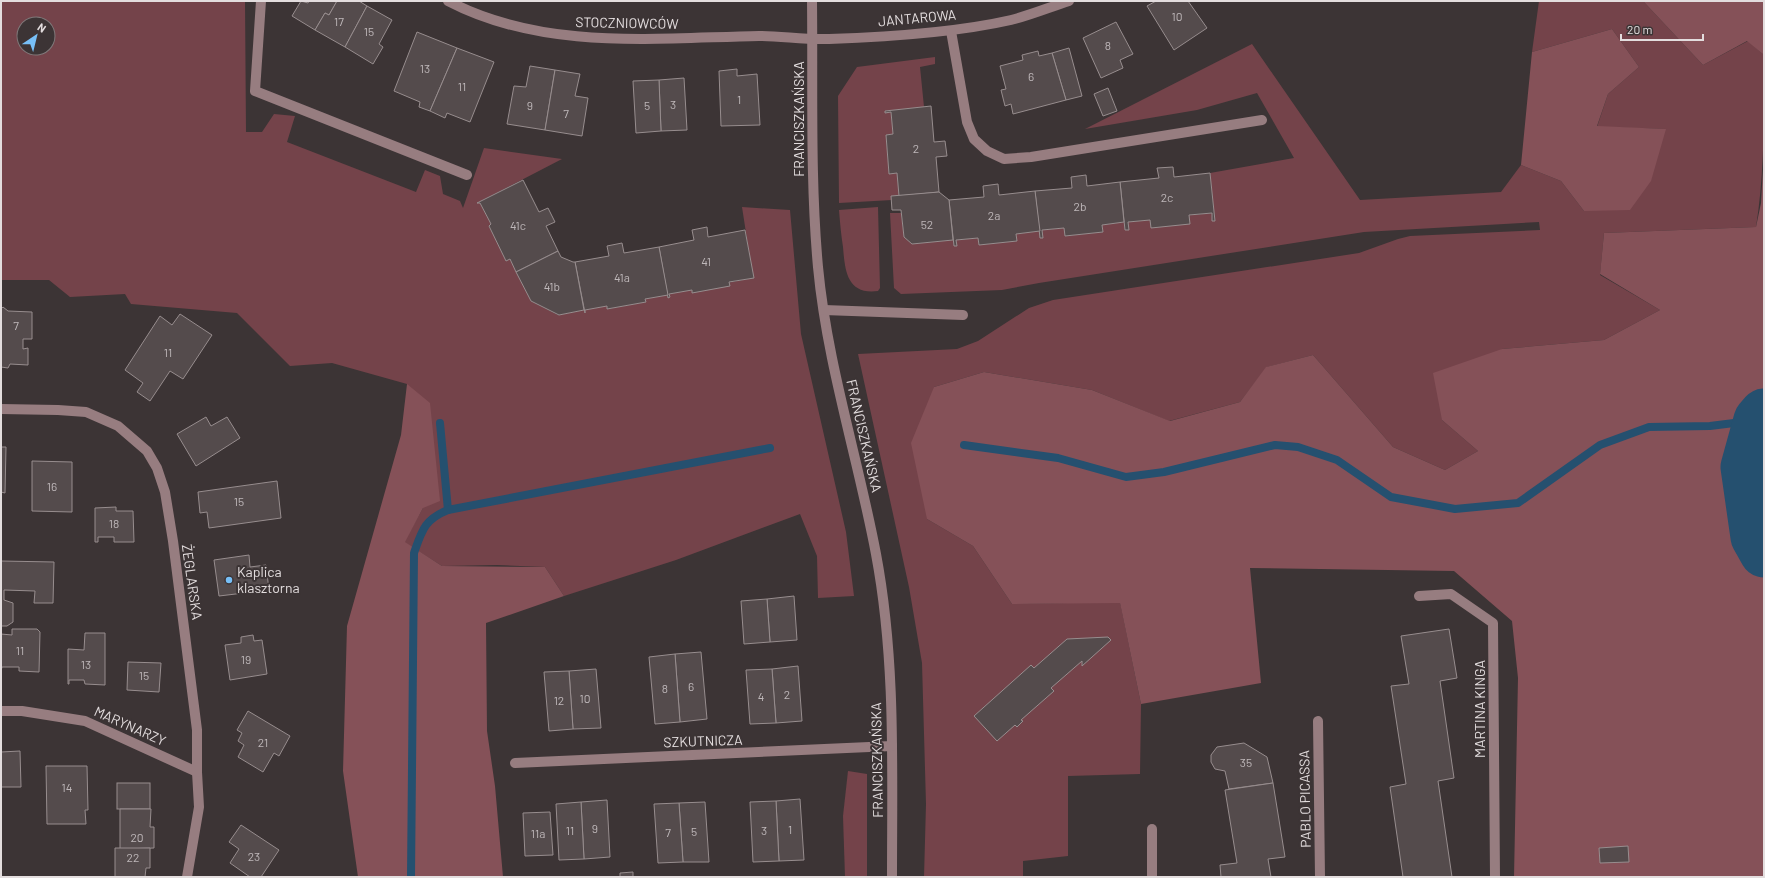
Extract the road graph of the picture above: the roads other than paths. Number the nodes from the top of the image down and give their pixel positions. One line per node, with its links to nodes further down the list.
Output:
1 (261, 1): 8 (street)
2 (448, 1): 6 (street, STOCZNIOWCÓW)
3 (812, 1): 6 (street, FRANCISZKAŃSKA)
4 (1068, 1): 5 (street, JANTAROWA)
5 (951, 31): 6 (street, JANTAROWA); 7 (street)
6 (812, 39): 9 (street, FRANCISZKAŃSKA)
7 (1262, 120)
8 (467, 175)
9 (824, 310): 10 (street); 15 (street, FRANCISZKAŃSKA)
10 (963, 315)
11 (1, 409): 17 (street, ŻEGLARSKA)
12 (1419, 596): 23 (street, MARTINA KINGA)
13 (1, 711): 17 (street, MARYNARZY)
14 (1318, 721): 22 (street, PABLO PICASSA)
15 (892, 746): 16 (street, SZKUTNICZA); 20 (street, FRANCISZKAŃSKA)
16 (515, 763)
17 (197, 772): 19 (street, ŻEGLARSKA)
18 (1152, 829): 21 (street)
19 (187, 877)
20 (892, 877)
21 (1152, 877)
22 (1320, 877)
23 (1495, 877)

